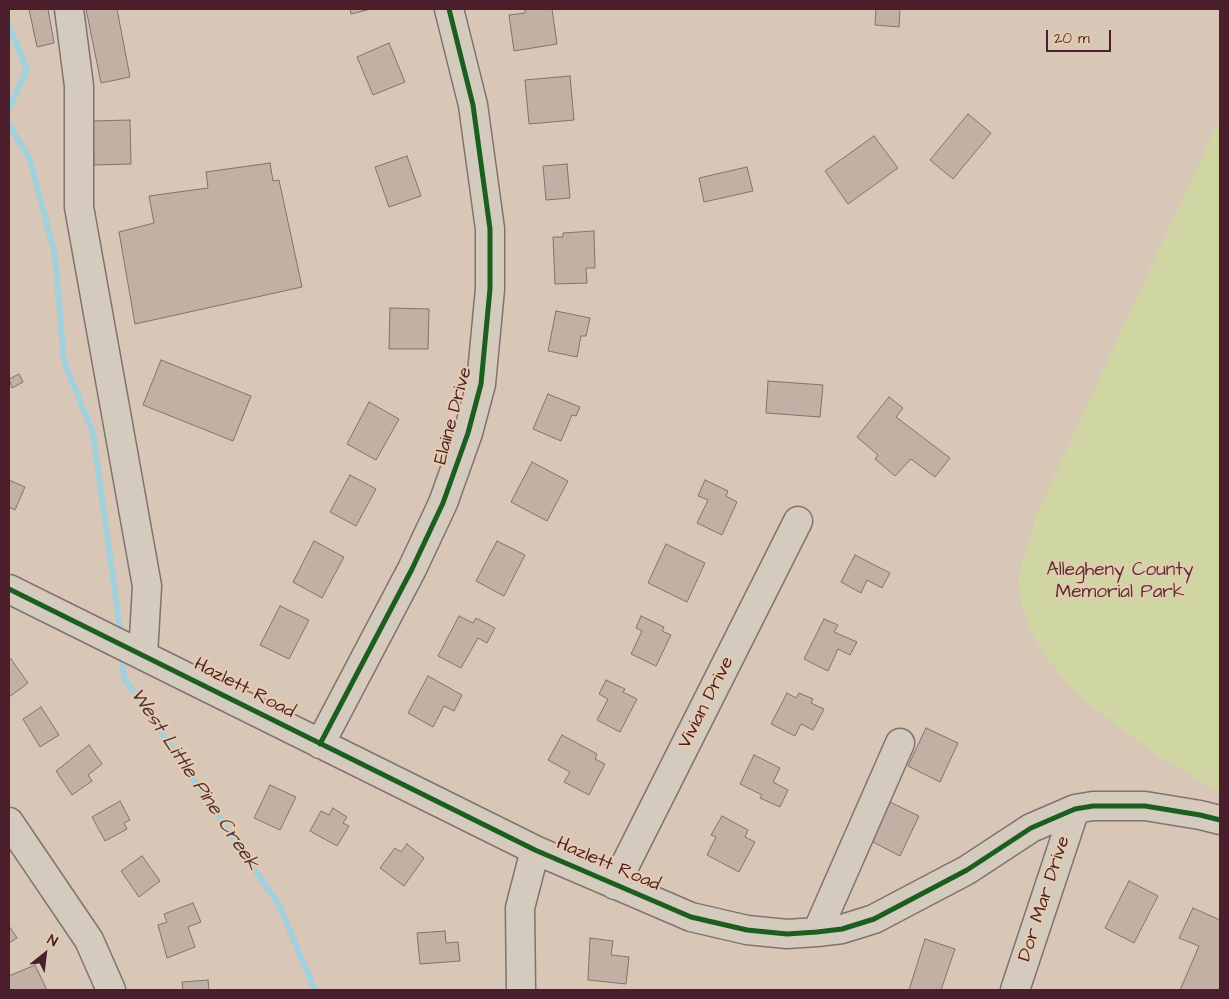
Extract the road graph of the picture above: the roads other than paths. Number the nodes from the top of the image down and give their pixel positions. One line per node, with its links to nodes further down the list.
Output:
1 (69, 9): 5 (street)
2 (449, 9): 7 (street, Elaine Drive)
3 (798, 521): 13 (street, Vivian Drive)
4 (9, 589): 5 (street, Hazlett Road)
5 (126, 646): 7 (street, Hazlett Road)
6 (900, 743): 14 (street)
7 (320, 744): 11 (street, Hazlett Road)
8 (1075, 808): 9 (street, Hazlett Road); 14 (street, Hazlett Road); 17 (street, Dor Mar Drive)
9 (1220, 820)
10 (9, 822): 12 (street)
11 (535, 850): 13 (street, Hazlett Road); 16 (street)
12 (19, 856): 15 (street)
13 (615, 885): 14 (street, Hazlett Road)
14 (818, 932)
15 (111, 990)
16 (522, 990)
17 (1015, 990)

